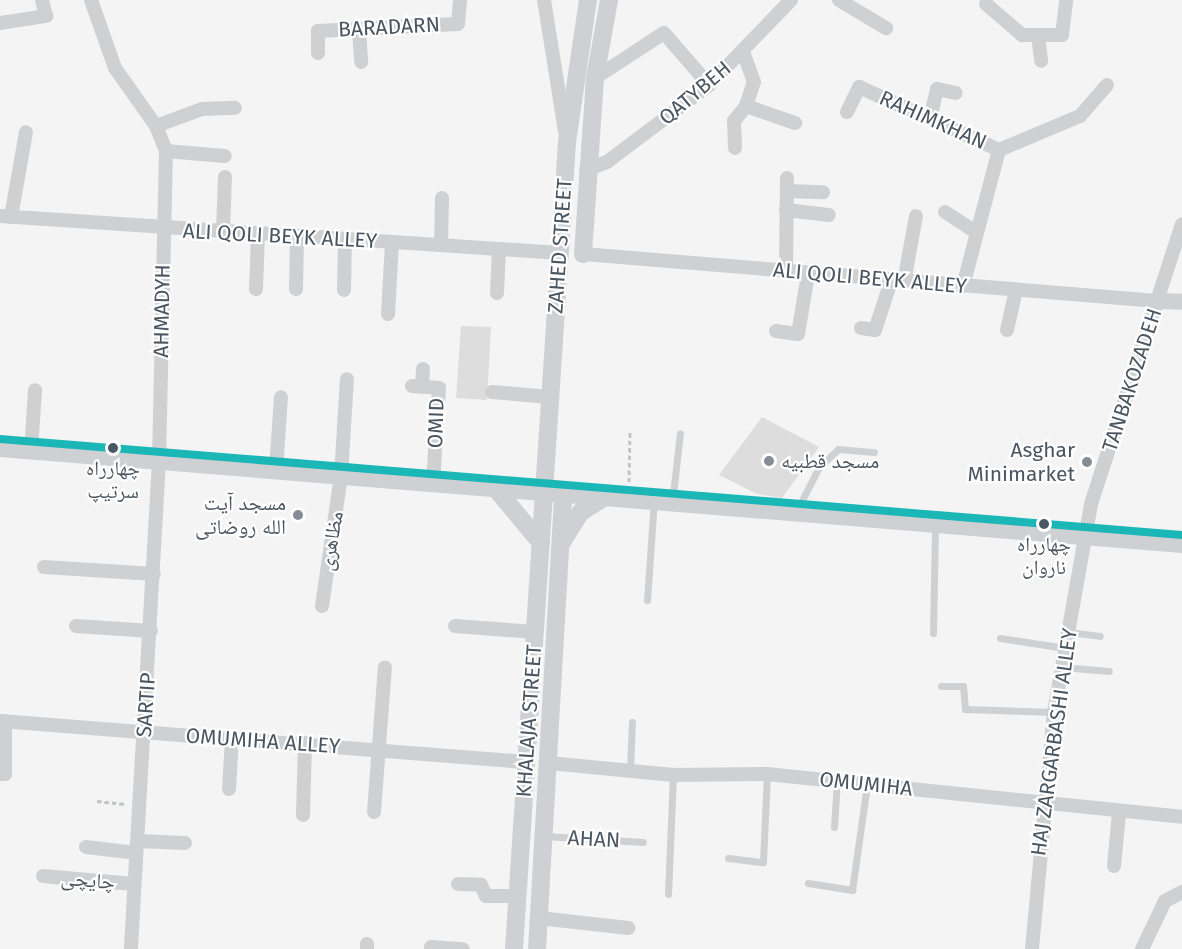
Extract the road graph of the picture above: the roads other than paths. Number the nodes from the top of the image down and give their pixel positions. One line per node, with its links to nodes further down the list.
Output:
1 (42, 0): 11 (street)
2 (91, 0): 28 (street, AHMADYH)
3 (460, 0): 13 (street, BARADARN)
4 (544, 0): 30 (street)
5 (588, 0): 30 (main road, ZAHED STREET)
6 (609, 0): 19 (main road, ZAHED STREET)
7 (791, 0): 15 (street, QATYBEH)
8 (839, 0): 12 (street)
9 (1066, 0): 14 (street)
10 (986, 4): 14 (street)
11 (0, 23)
12 (886, 28)
13 (359, 30): 16 (street, BARADARN); 17 (street)
14 (1038, 35): 18 (street)
15 (743, 52): 20 (street, QATYBEH); 23 (street)
16 (318, 53)
17 (361, 62)
18 (1041, 62)
19 (595, 78): 20 (street); 35 (main road, ZAHED STREET)
20 (709, 85): 35 (street, QATYBEH)
21 (1107, 85): 32 (street, RAHIMKHAN)
22 (956, 93): 26 (street)
23 (746, 106): 27 (street); 31 (street)
24 (235, 108): 28 (street)
25 (847, 112): 26 (street, RAHIMKHAN)
26 (930, 118): 32 (street, RAHIMKHAN)
27 (795, 123)
28 (156, 126): 33 (street, AHMADYH)
29 (26, 132): 43 (street)
30 (567, 142): 54 (main road, ZAHED STREET)
31 (735, 148)
32 (999, 150): 47 (street, RAHIMKHAN)
33 (166, 152): 34 (street); 45 (street, AHMADYH)
34 (225, 156)
35 (586, 170): 55 (main road, ZAHED STREET)
36 (225, 177): 46 (street)
37 (823, 192): 39 (street)
38 (442, 198): 52 (street)
39 (786, 210): 41 (street); 56 (street)
40 (945, 212): 47 (street)
41 (829, 215)
42 (915, 216): 58 (street)
43 (6, 217): 45 (street, ALI QOLI BEYK ALLEY)
44 (1182, 224): 65 (street, TANBAKOZADEH)
45 (164, 229): 46 (street, ALI QOLI BEYK ALLEY); 82 (street, AHMADYH)
46 (223, 233): 48 (street, ALI QOLI BEYK ALLEY)
47 (977, 233): 59 (street, RAHIMKHAN)
48 (258, 235): 49 (street, ALI QOLI BEYK ALLEY); 60 (street)
49 (297, 237): 50 (street, ALI QOLI BEYK ALLEY); 61 (street)
50 (345, 240): 51 (street, ALI QOLI BEYK ALLEY); 62 (street)
51 (392, 242): 52 (street, ALI QOLI BEYK ALLEY); 67 (street)
52 (441, 245): 53 (street, ALI QOLI BEYK ALLEY)
53 (500, 249): 54 (street, ALI QOLI BEYK ALLEY); 64 (street)
54 (560, 253): 76 (main road, ZAHED STREET)
55 (583, 254): 56 (street, ALI QOLI BEYK ALLEY)
56 (786, 272): 57 (street, ALI QOLI BEYK ALLEY)
57 (808, 274): 58 (street, ALI QOLI BEYK ALLEY); 70 (street)
58 (898, 281): 59 (street, ALI QOLI BEYK ALLEY); 68 (street)
59 (963, 286): 63 (street, ALI QOLI BEYK ALLEY)
60 (256, 289)
61 (296, 289)
62 (345, 290)
63 (1016, 290): 65 (street, ALI QOLI BEYK ALLEY); 69 (street)
64 (497, 293)
65 (1157, 301): 66 (street); 94 (street, TANBAKOZADEH)
66 (1182, 302)
67 (388, 314)
68 (861, 328)
69 (1007, 330)
70 (776, 331)
71 (423, 369): 85 (street, OMID)
72 (347, 379): 84 (street, مظاهری)
73 (35, 390): 79 (street)
74 (492, 392): 76 (street)
75 (280, 397): 83 (street)
76 (550, 397): 86 (main road, ZAHED STREET)
77 (680, 433): 90 (lane)
78 (0, 439): 79 (lane)
79 (31, 446): 80 (main road); 82 (main road)
80 (0, 448)
81 (874, 452): 92 (lane)
82 (159, 456): 83 (main road); 102 (street, SARTIP)
83 (277, 466): 84 (main road)
84 (341, 471): 85 (main road); 104 (street, مظاهری)
85 (433, 478): 86 (lane); 87 (main road)
86 (543, 488): 87 (main road); 88 (main road); 90 (lane); 96 (main road, KHALAJA STREET)
87 (496, 489): 96 (main road)
88 (563, 495): 89 (main road); 97 (main road, KHALAJA STREET)
89 (605, 497): 91 (main road); 97 (main road)
90 (673, 498): 91 (main road); 92 (main road)
91 (654, 501): 103 (lane)
92 (798, 509): 93 (main road); 94 (lane)
93 (935, 524): 94 (main road); 110 (lane)
94 (1085, 531): 95 (lane); 98 (main road); 109 (street, HAJ ZARGARBASHI ALLEY)
95 (1182, 535)
96 (541, 543): 99 (main road, KHALAJA STREET)
97 (561, 543): 101 (main road, KHALAJA STREET)
98 (1182, 544)
99 (540, 566): 101 (main road); 108 (main road, KHALAJA STREET)
100 (44, 567): 102 (street)
101 (559, 567): 126 (main road, KHALAJA STREET)
102 (154, 574): 107 (street, SARTIP)
103 (647, 600)
104 (322, 606)
105 (76, 626): 107 (street)
106 (455, 626): 108 (street)
107 (151, 631): 121 (street, SARTIP)
108 (535, 632): 125 (main road, KHALAJA STREET)
109 (1068, 632): 111 (lane); 113 (street, HAJ ZARGARBASHI ALLEY)
110 (933, 633)
111 (1100, 636)
112 (1000, 638): 113 (lane)
113 (1065, 648): 115 (street, HAJ ZARGARBASHI ALLEY)
114 (385, 667): 124 (street)
115 (1062, 667): 116 (lane); 118 (street, HAJ ZARGARBASHI ALLEY)
116 (1109, 671)
117 (941, 686): 118 (lane)
118 (1054, 712): 134 (street, HAJ ZARGARBASHI ALLEY)
119 (2, 721): 121 (street, OMUMIHA ALLEY); 128 (street)
120 (632, 722): 127 (lane)
121 (144, 732): 122 (street, OMUMIHA ALLEY); 143 (street, SARTIP)
122 (232, 739): 123 (street, OMUMIHA ALLEY); 133 (street)
123 (305, 743): 124 (street, OMUMIHA ALLEY); 137 (street)
124 (376, 748): 125 (street, OMUMIHA ALLEY); 135 (street)
125 (526, 762): 153 (main road, KHALAJA STREET)
126 (549, 763): 127 (street, OMUMIHA); 140 (main road, KHALAJA STREET)
127 (630, 769): 130 (street, OMUMIHA)
128 (0, 774)
129 (767, 774): 130 (street, OMUMIHA); 131 (street, OMUMIHA); 145 (lane)
130 (673, 775): 152 (lane)
131 (837, 781): 132 (street, OMUMIHA); 139 (lane)
132 (867, 784): 134 (street, OMUMIHA); 148 (lane)
133 (229, 789)
134 (1043, 806): 136 (street, OMUMIHA); 161 (street, HAJ ZARGARBASHI ALLEY)
135 (374, 812)
136 (1119, 813): 138 (street, OMUMIHA); 146 (street)
137 (303, 815)
138 (1182, 817)
139 (834, 827)
140 (545, 836): 141 (lane, AHAN); 154 (main road, KHALAJA STREET)
141 (644, 842)
142 (185, 843): 143 (street)
143 (137, 847): 144 (street); 149 (street, SARTIP)
144 (86, 848)
145 (728, 858)
146 (1114, 866)
147 (43, 876): 149 (street, چایچی)
148 (808, 883)
149 (134, 884): 157 (street, SARTIP)
150 (458, 884): 153 (street)
151 (1182, 892): 162 (street)
152 (668, 894)
153 (517, 896): 159 (main road, KHALAJA STREET)
154 (538, 918): 155 (street); 160 (main road, KHALAJA STREET)
155 (628, 928)
156 (431, 947): 158 (street)
157 (130, 949)
158 (463, 949)
159 (514, 949)
160 (537, 949)
161 (1032, 949)
162 (1142, 949)

